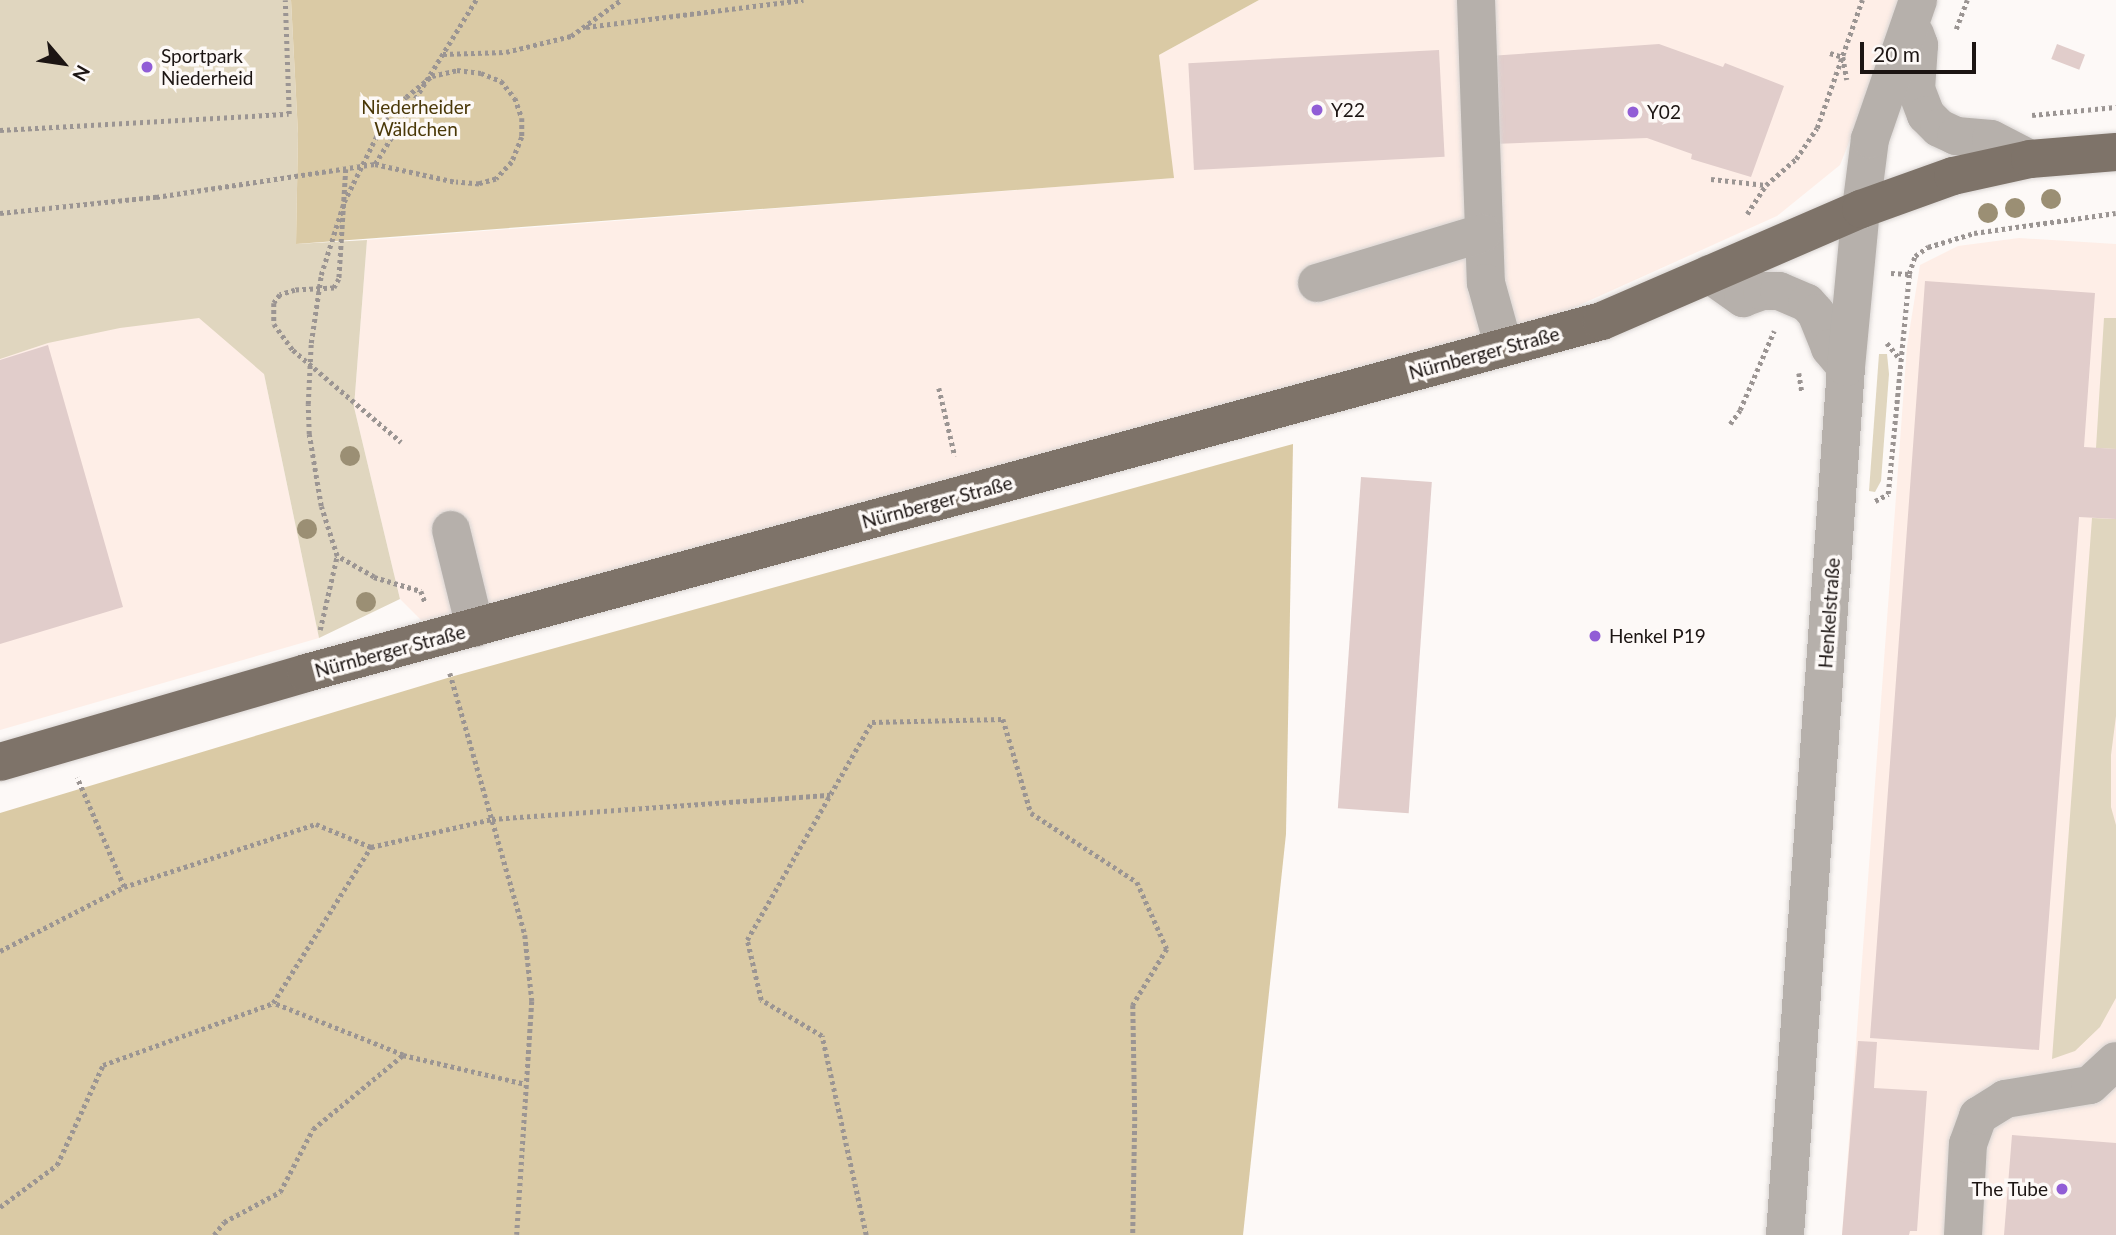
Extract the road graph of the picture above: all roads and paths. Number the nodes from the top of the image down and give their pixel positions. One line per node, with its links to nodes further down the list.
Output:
1 (285, 0): 16 (path)
2 (476, 0): 10 (path)
3 (621, 0): 8 (path)
4 (803, 0): 8 (path)
5 (1476, 0): 26 (street)
6 (1862, 0): 11 (path)
7 (1915, 10): 19 (street); 23 (street, Henkelstraße)
8 (586, 27): 10 (path)
9 (1830, 53): 11 (path)
10 (442, 54): 20 (path)
11 (1843, 57): 12 (path); 15 (path)
12 (1849, 90)
13 (2116, 107): 14 (path)
14 (2024, 116)
15 (1817, 128): 17 (path); 22 (path)
16 (0, 130)
17 (1825, 130)
18 (2116, 152): 19 (main road, Nürnberger Straße)
19 (2030, 159): 23 (main road, Nürnberger Straße)
20 (376, 164): 21 (path); 42 (path, bridge)
21 (346, 168): 24 (path); 38 (path)
22 (1711, 179)
23 (1861, 209): 27 (main road, Nürnberger Straße); 34 (street, Henkelstraße)
24 (0, 213)
25 (2116, 213): 29 (path)
26 (1483, 233): 30 (street); 32 (street)
27 (1709, 274): 32 (main road, Nürnberger Straße); 34 (street)
28 (1894, 274): 29 (path)
29 (1909, 274): 40 (path)
30 (1317, 284)
31 (1780, 339): 37 (path)
32 (1504, 348): 39 (main road, Nürnberger Straße)
33 (1797, 361): 36 (path)
34 (1846, 367): 61 (street, Henkelstraße)
35 (939, 388): 39 (path)
36 (1803, 398)
37 (1730, 424)
38 (401, 442)
39 (965, 494): 43 (main road, Nürnberger Straße)
40 (1888, 494)
41 (451, 530): 43 (street)
42 (337, 556): 43 (path, bridge); 44 (path)
43 (457, 633): 44 (main road, Nürnberger Straße); 48 (path)
44 (306, 673): 45 (main road, Nürnberger Straße)
45 (0, 762)
46 (80, 789): 50 (path)
47 (830, 795): 48 (path); 59 (path); 60 (path)
48 (492, 819): 49 (path); 55 (path)
49 (371, 847): 50 (path); 52 (path)
50 (124, 887): 51 (path)
51 (0, 951)
52 (274, 1003): 53 (path); 56 (path)
53 (404, 1055): 55 (path); 57 (path)
54 (2116, 1061): 62 (street)
55 (526, 1084): 58 (path)
56 (0, 1207)
57 (215, 1235)
58 (517, 1235)
59 (866, 1235)
60 (1133, 1235)
61 (1785, 1235)
62 (1963, 1235)

